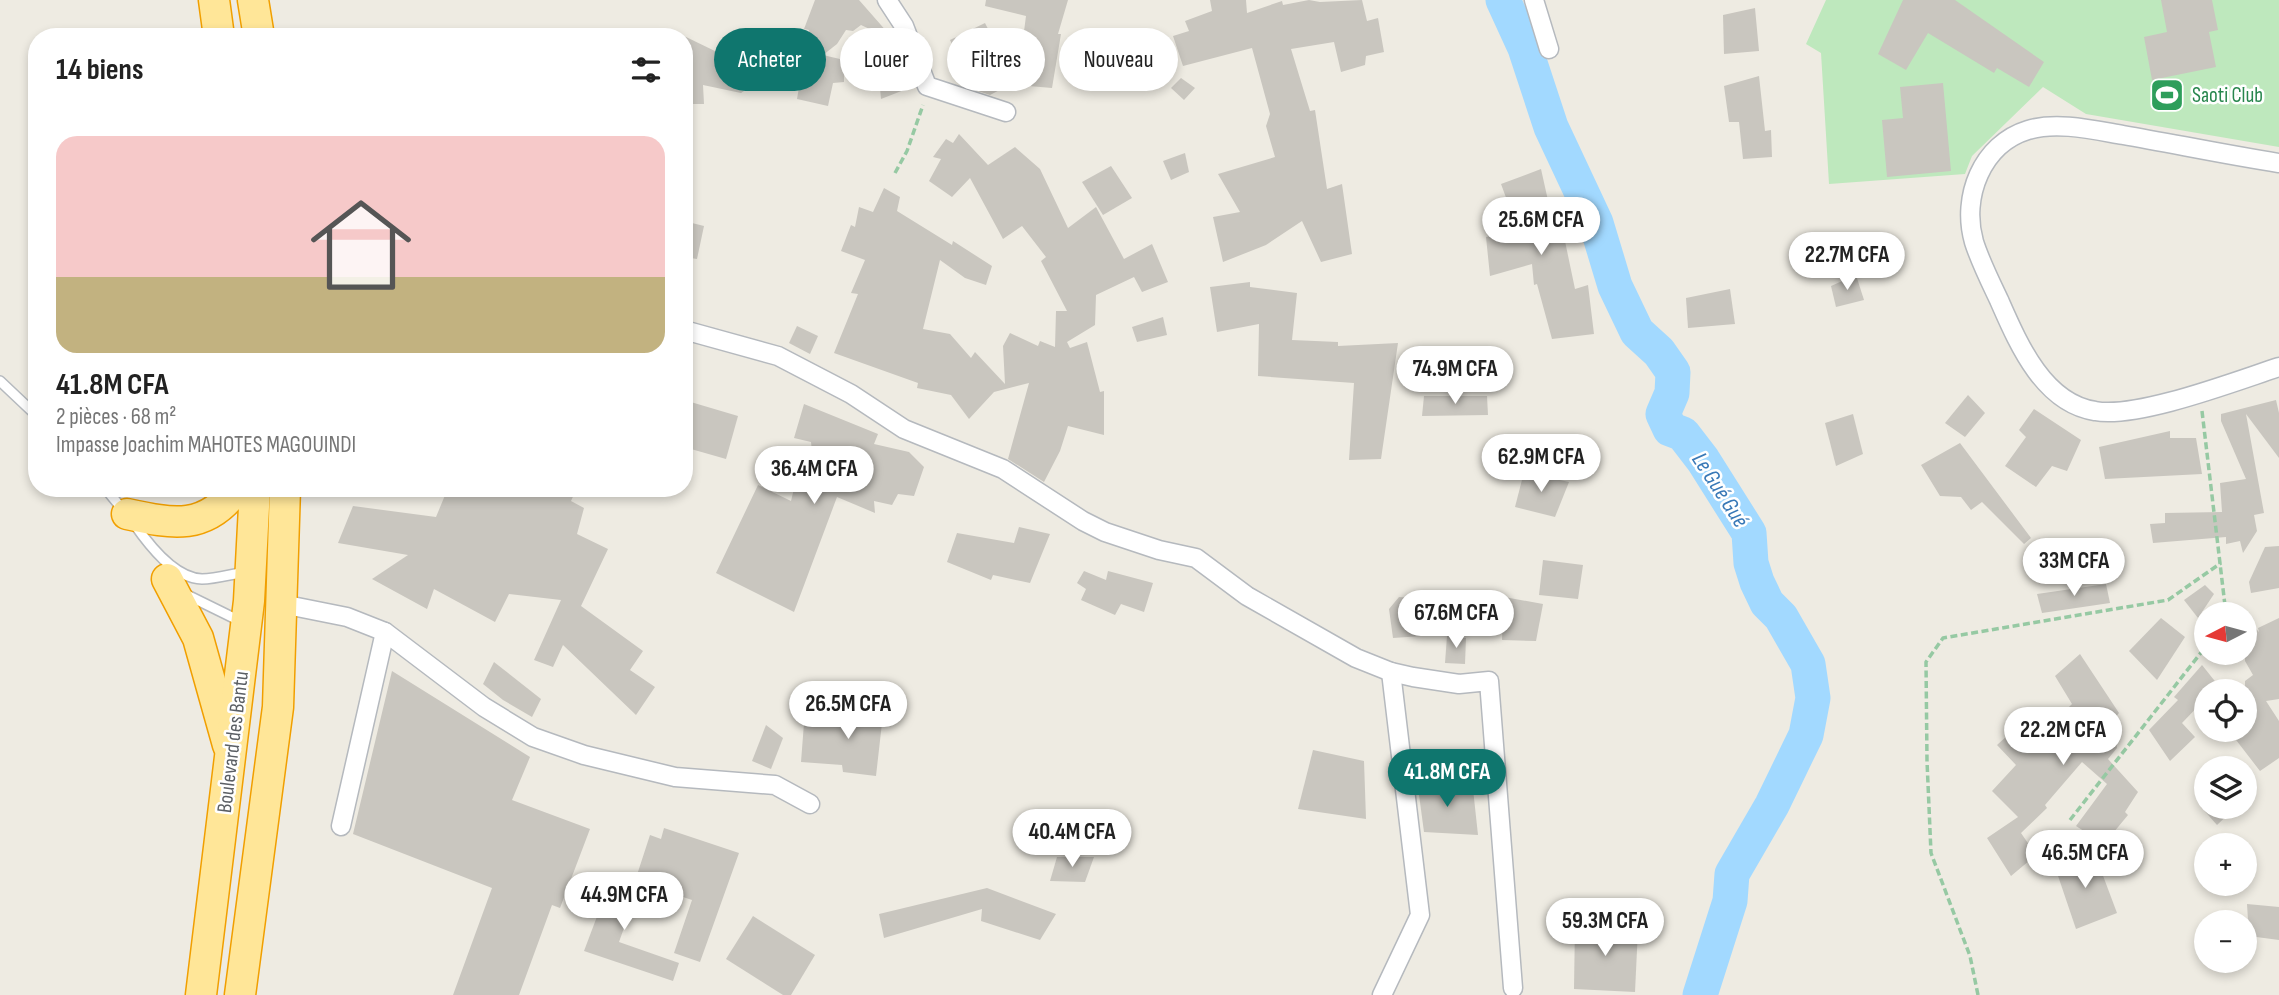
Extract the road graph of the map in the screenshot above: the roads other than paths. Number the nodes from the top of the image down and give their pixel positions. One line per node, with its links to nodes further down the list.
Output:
1 (214, 0): 5 (highway)
2 (253, 0): 6 (highway)
3 (887, 0): 8 (street)
4 (1534, 0): 7 (street)
5 (218, 28)
6 (257, 28)
7 (1549, 49)
8 (1006, 112)
9 (2279, 163): 11 (street)
10 (693, 332): 25 (street)
11 (2279, 367)
12 (0, 381): 13 (lane)
13 (28, 407)
14 (113, 497): 18 (lane)
15 (229, 497): 18 (highway)
16 (255, 497): 20 (highway, Boulevard des Bantu)
17 (285, 497): 22 (highway, Boulevard des Bantu)
18 (127, 514): 19 (lane)
19 (154, 549): 20 (lane); 21 (lane)
20 (251, 571): 23 (highway, Boulevard des Bantu)
21 (167, 579): 23 (lane); 26 (highway)
22 (282, 604): 24 (street); 31 (highway, Boulevard des Bantu)
23 (246, 624): 26 (highway, Boulevard des Bantu)
24 (385, 632): 27 (street); 28 (street)
25 (1391, 671): 29 (street); 32 (street)
26 (232, 756): 30 (highway, Boulevard des Bantu)
27 (810, 804)
28 (341, 826)
29 (1513, 988)
30 (201, 995)
31 (240, 995)
32 (1382, 995)

